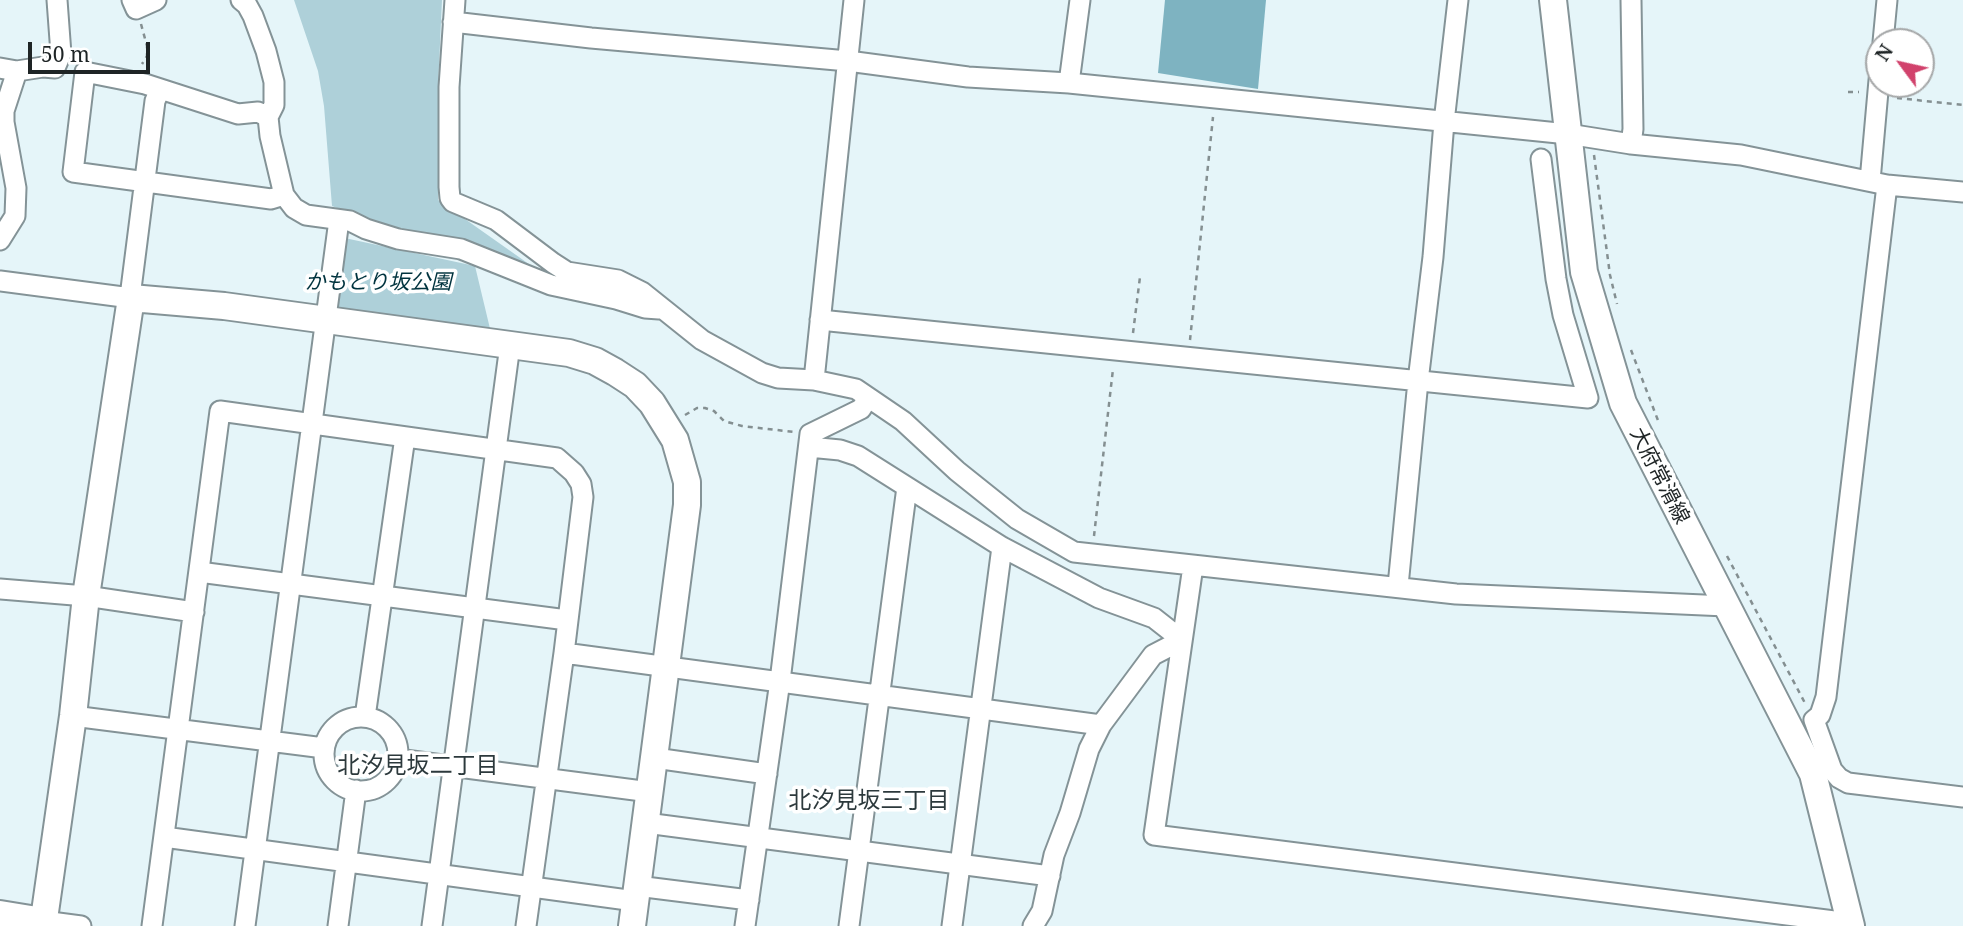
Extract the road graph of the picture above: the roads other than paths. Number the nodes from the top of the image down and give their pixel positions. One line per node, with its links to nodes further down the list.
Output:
1 (57, 0): 15 (street)
2 (156, 0): 11 (street)
3 (241, 0): 21 (street)
4 (455, 0): 12 (street)
5 (854, 0): 14 (street)
6 (1080, 0): 18 (street)
7 (1458, 0): 22 (street)
8 (1553, 0): 23 (street, 大府常滑線)
9 (1631, 0): 24 (street)
10 (1887, 0): 13 (street)
11 (134, 5)
12 (453, 22): 14 (street); 34 (street)
13 (1884, 28)
14 (848, 61): 18 (street); 35 (street)
15 (55, 68): 16 (street); 17 (street)
16 (9, 70): 31 (street)
17 (85, 72): 19 (street); 26 (street)
18 (1069, 83): 22 (street)
19 (160, 89): 21 (street); 26 (street)
20 (1878, 98): 27 (street)
21 (268, 117): 29 (street)
22 (1444, 122): 23 (street); 39 (street)
23 (1568, 134): 24 (street); 54 (street, 大府常滑線)
24 (1632, 144): 27 (street)
25 (1541, 159): 39 (street)
26 (144, 182): 29 (street); 33 (street)
27 (1878, 183): 28 (street); 77 (street)
28 (1963, 192)
29 (284, 195): 30 (street)
30 (339, 220): 34 (street); 36 (street)
31 (0, 240)
32 (0, 281): 33 (street)
33 (131, 298): 36 (street); 53 (street)
34 (660, 309): 38 (street)
35 (820, 320): 38 (street); 39 (street)
36 (327, 321): 37 (street); 41 (street)
37 (510, 345): 44 (street); 60 (street)
38 (814, 380): 40 (street)
39 (1418, 381): 50 (street)
40 (868, 398): 43 (street); 47 (street)
41 (312, 424): 42 (street); 48 (street); 49 (street)
42 (405, 437): 44 (street); 52 (street)
43 (810, 440): 45 (street); 61 (street)
44 (497, 449): 55 (street); 57 (street)
45 (907, 487): 46 (street); 62 (street)
46 (1002, 547): 58 (street); 63 (street)
47 (1193, 566): 50 (street); 58 (street)
48 (199, 572): 49 (street); 56 (street)
49 (291, 582): 52 (street); 68 (street)
50 (1398, 586): 54 (street)
51 (0, 589): 53 (street)
52 (382, 595): 55 (street); 65 (street)
53 (86, 596): 56 (street); 64 (street)
54 (1726, 606): 92 (street, 大府常滑線)
55 (475, 608): 57 (street); 72 (street)
56 (194, 612): 67 (street)
57 (567, 620): 59 (street)
58 (1182, 640): 66 (street); 92 (street)
59 (564, 653): 60 (street); 74 (street)
60 (667, 666): 61 (street); 71 (street)
61 (780, 681): 62 (street); 73 (street)
62 (880, 694): 63 (street); 82 (street)
63 (982, 709): 66 (street); 84 (street)
64 (73, 716): 67 (street); 91 (street)
65 (365, 717): 69 (street); 70 (street)
66 (1101, 725): 86 (street)
67 (178, 730): 68 (street); 79 (street)
68 (270, 742): 69 (street); 81 (street)
69 (324, 748): 75 (street)
70 (397, 758): 72 (street); 75 (street)
71 (654, 758): 73 (street); 76 (street)
72 (453, 767): 74 (street); 85 (street)
73 (766, 774): 80 (street)
74 (546, 778): 76 (street); 87 (street)
75 (356, 790): 83 (street)
76 (650, 792): 78 (street)
77 (1963, 797)
78 (646, 823): 80 (street); 89 (street)
79 (164, 837): 81 (street); 94 (street)
80 (757, 838): 82 (street); 88 (street)
81 (256, 850): 83 (street); 95 (street)
82 (859, 851): 84 (street); 100 (street)
83 (347, 862): 85 (street); 96 (street)
84 (961, 865): 86 (street); 101 (street)
85 (439, 874): 87 (street); 97 (street)
86 (1050, 876): 102 (street)
87 (531, 887): 89 (street); 98 (street)
88 (749, 900): 89 (street); 99 (street)
89 (635, 904)
90 (0, 914): 91 (street)
91 (43, 923): 93 (street)
92 (1851, 924)
93 (81, 926)
94 (152, 926)
95 (245, 926)
96 (338, 926)
97 (432, 926)
98 (526, 926)
99 (745, 926)
100 (849, 926)
101 (952, 926)
102 (1033, 926)

